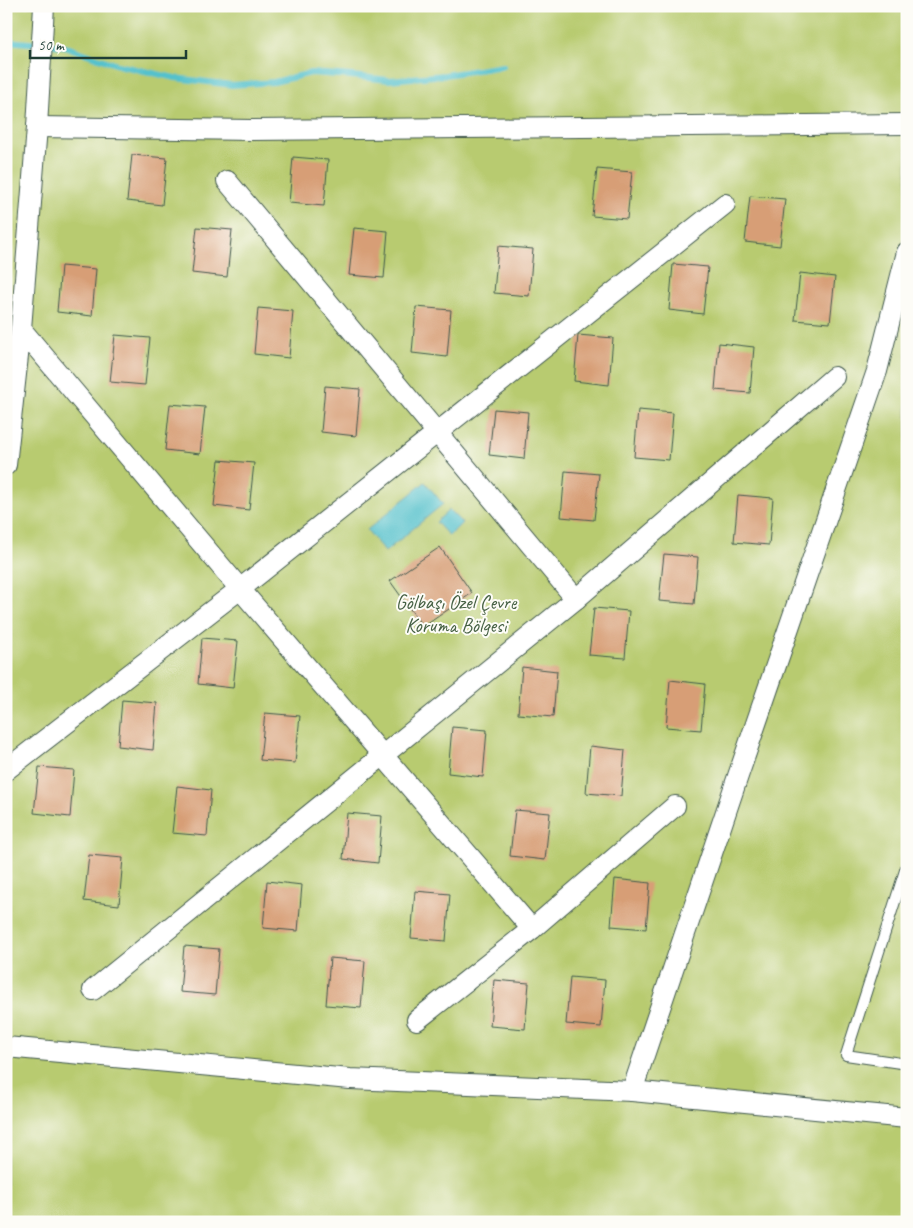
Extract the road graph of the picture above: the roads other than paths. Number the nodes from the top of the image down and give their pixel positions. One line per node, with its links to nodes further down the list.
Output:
1 (44, 6): 3 (street)
2 (907, 124): 3 (street)
3 (37, 127): 7 (street)
4 (227, 181): 9 (street)
5 (725, 204): 9 (street)
6 (907, 252): 22 (street)
7 (21, 329): 10 (street); 11 (street)
8 (834, 378): 12 (street)
9 (437, 432): 11 (street); 12 (street)
10 (6, 465)
11 (240, 589): 13 (street); 14 (street)
12 (576, 599): 13 (street)
13 (383, 756): 17 (street); 18 (street)
14 (6, 770)
15 (675, 806): 17 (street)
16 (907, 864): 21 (lane)
17 (532, 930): 19 (street)
18 (93, 990)
19 (417, 1020)
20 (6, 1047): 22 (street)
21 (907, 1064)
22 (632, 1091): 23 (street)
23 (907, 1118)

